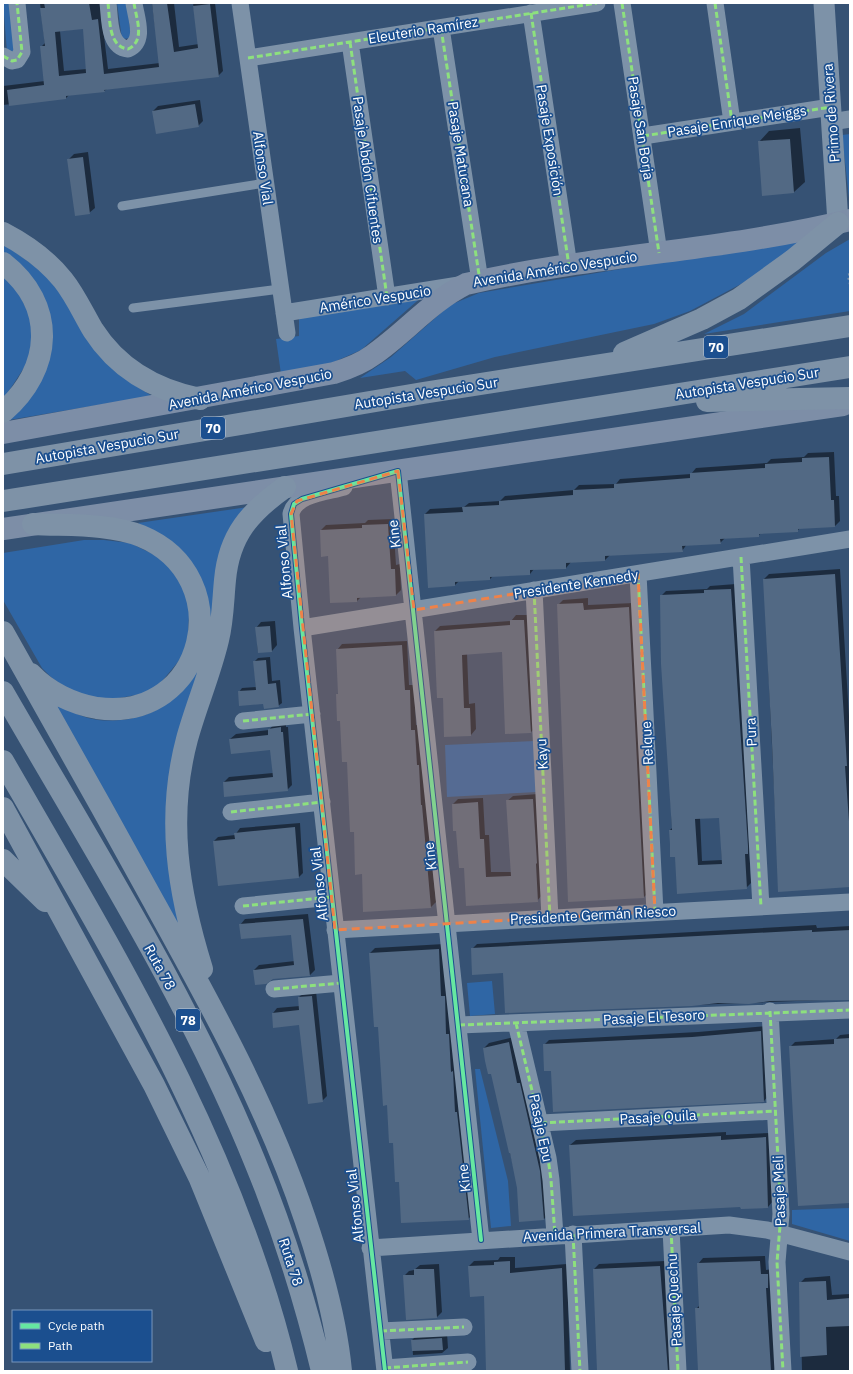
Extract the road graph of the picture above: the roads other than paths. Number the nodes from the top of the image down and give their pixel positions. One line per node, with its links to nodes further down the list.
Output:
1 (17, 3): 12 (street)
2 (108, 3): 3 (street)
3 (134, 3)
4 (240, 3): 13 (street, Alfonso Vial)
5 (598, 3): 9 (street, Eleuterio Ramírez)
6 (622, 3): 16 (street, Pasaje San Borja)
7 (715, 3): 15 (street)
8 (824, 3): 14 (street, Primo de Rivera)
9 (531, 13): 10 (street, Eleuterio Ramírez); 23 (street, Pasaje Exposición)
10 (441, 28): 11 (street, Eleuterio Ramírez); 24 (street, Pasaje Matucana)
11 (350, 42): 13 (street, Eleuterio Ramírez); 26 (street, Pasaje Abdón Cifuentes)
12 (3, 56)
13 (248, 58): 17 (street, Alfonso Vial)
14 (837, 116): 15 (street, Pasaje Enrique Meiggs); 19 (street, Primo de Rivera)
15 (732, 122): 16 (street, Pasaje Enrique Meiggs)
16 (643, 136): 21 (street, Pasaje San Borja)
17 (265, 183): 18 (lane); 25 (street, Alfonso Vial)
18 (122, 206)
19 (844, 221): 21 (main road, Avenida Américo Vespucio); 32 (highway)
20 (3, 233): 34 (highway)
21 (659, 253): 23 (main road, Avenida Américo Vespucio)
22 (3, 263): 37 (highway)
23 (569, 266): 24 (main road, Avenida Américo Vespucio)
24 (473, 282): 26 (street, Américo Vespucio); 34 (main road, Avenida Américo Vespucio)
25 (280, 288): 27 (lane); 28 (street, Alfonso Vial)
26 (387, 297): 28 (street, Américo Vespucio)
27 (133, 308)
28 (284, 313): 30 (street, Alfonso Vial)
29 (850, 326): 32 (highway, Autopista Vespucio Sur / 70)
30 (287, 333)
31 (850, 367): 35 (highway, Autopista Vespucio Sur)
32 (582, 368): 39 (highway, Autopista Vespucio Sur / 70)
33 (850, 398): 35 (highway)
34 (200, 399): 38 (main road, Avenida Américo Vespucio)
35 (622, 403): 42 (highway, Autopista Vespucio Sur)
36 (850, 404): 40 (main road)
37 (3, 412)
38 (3, 433)
39 (3, 464)
40 (398, 471): 41 (main road); 49 (street, Kine); 50 (street, Alfonso Vial)
41 (285, 487): 43 (main road); 72 (highway)
42 (3, 501)
43 (33, 524): 44 (main road); 52 (highway)
44 (3, 529)
45 (850, 539): 46 (street, Presidente Kennedy)
46 (741, 557): 47 (street, Presidente Kennedy); 64 (street, Pura)
47 (638, 574): 48 (street, Presidente Kennedy); 65 (street, Relque)
48 (534, 590): 49 (street, Presidente Kennedy); 66 (street, Kayu)
49 (414, 610): 50 (street, Presidente Kennedy); 67 (street, Kine)
50 (302, 628): 54 (street, Alfonso Vial)
51 (3, 632): 52 (highway)
52 (20, 662): 72 (highway)
53 (3, 692): 92 (highway, Ruta 78 / 78)
54 (312, 714): 55 (street); 57 (street, Alfonso Vial)
55 (243, 721)
56 (3, 761): 91 (highway, 78)
57 (322, 802): 59 (street); 61 (street, Alfonso Vial)
58 (3, 808): 68 (highway)
59 (232, 812)
60 (3, 860): 68 (highway)
61 (331, 897): 63 (street); 69 (street, Alfonso Vial)
62 (850, 902): 64 (street, Presidente Germán Riesco)
63 (244, 906)
64 (761, 906): 65 (street, Presidente Germán Riesco)
65 (655, 912): 66 (street, Presidente Germán Riesco)
66 (550, 918): 67 (street, Presidente Germán Riesco)
67 (448, 923): 69 (street, Presidente Germán Riesco); 76 (street, Kine)
68 (70, 930): 90 (highway)
69 (335, 930): 70 (street, Alfonso Vial)
70 (341, 983): 71 (street); 84 (street, Alfonso Vial)
71 (274, 989)
72 (214, 1010): 93 (highway)
73 (850, 1010): 74 (street, Pasaje El Tesoro)
74 (770, 1012): 75 (street, Pasaje El Tesoro); 77 (street, Pasaje Meli)
75 (516, 1023): 76 (street, Pasaje El Tesoro); 78 (street, Pasaje Epu)
76 (459, 1025): 83 (street, Kine)
77 (775, 1111): 78 (street, Pasaje Quila); 80 (street, Pasaje Meli)
78 (541, 1123): 82 (street, Pasaje Epu)
79 (670, 1229): 80 (street, Avenida Primera Transversal); 81 (street, Avenida Primera Transversal); 95 (street, Pasaje Quechu)
80 (780, 1233): 85 (street, Avenida Primera Transversal); 96 (street, Pasaje Meli)
81 (573, 1234): 82 (street, Avenida Primera Transversal); 94 (street)
82 (555, 1235): 83 (street, Avenida Primera Transversal)
83 (481, 1240): 84 (street, Avenida Primera Transversal)
84 (370, 1248): 87 (street, Alfonso Vial)
85 (850, 1252)
86 (464, 1327): 87 (street)
87 (381, 1332): 89 (street, Alfonso Vial)
88 (468, 1362): 89 (street)
89 (385, 1370)
90 (280, 1371)
91 (287, 1371)
92 (322, 1371)
93 (341, 1371)
94 (580, 1371)
95 (678, 1371)
96 (783, 1371)

